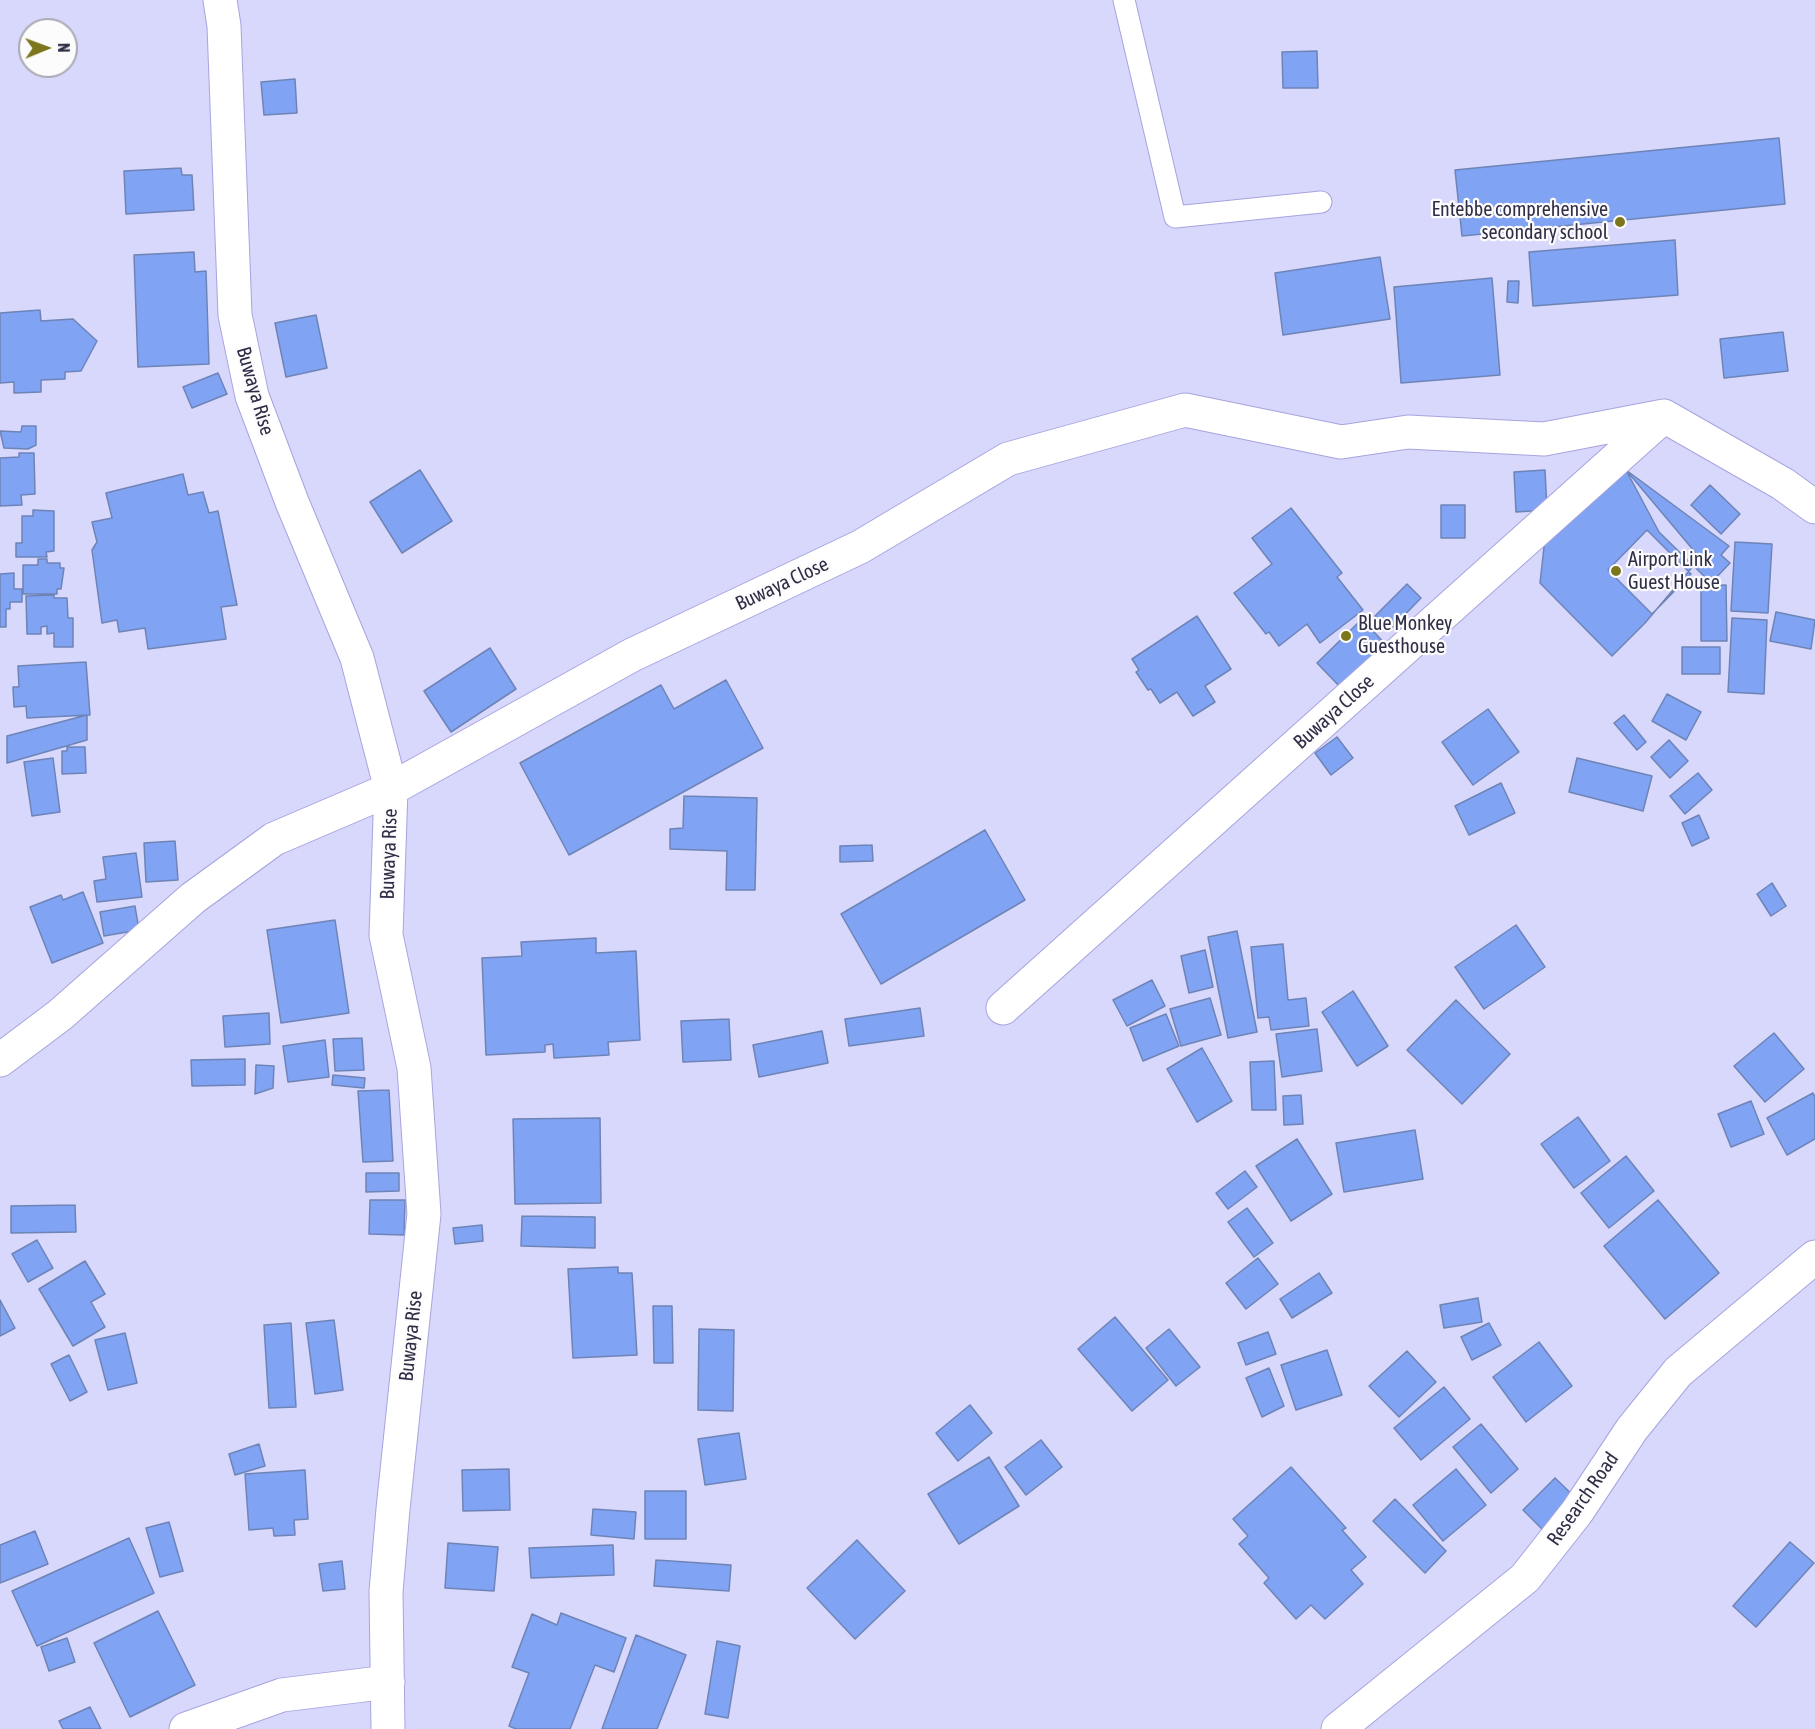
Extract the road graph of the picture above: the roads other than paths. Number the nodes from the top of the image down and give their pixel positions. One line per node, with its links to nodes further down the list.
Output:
1 (220, 0): 6 (street, Buwaya Rise)
2 (1124, 0): 3 (lane)
3 (1322, 202)
4 (1664, 416): 5 (street); 6 (street, Buwaya Close); 7 (street, Buwaya Close)
5 (1815, 507)
6 (391, 789): 8 (street, Buwaya Close); 10 (street, Buwaya Rise)
7 (1003, 1008)
8 (0, 1060)
9 (1815, 1257): 13 (street, Research Road)
10 (388, 1682): 11 (street); 12 (street, Buwaya Rise)
11 (186, 1729)
12 (388, 1729)
13 (1338, 1729)

